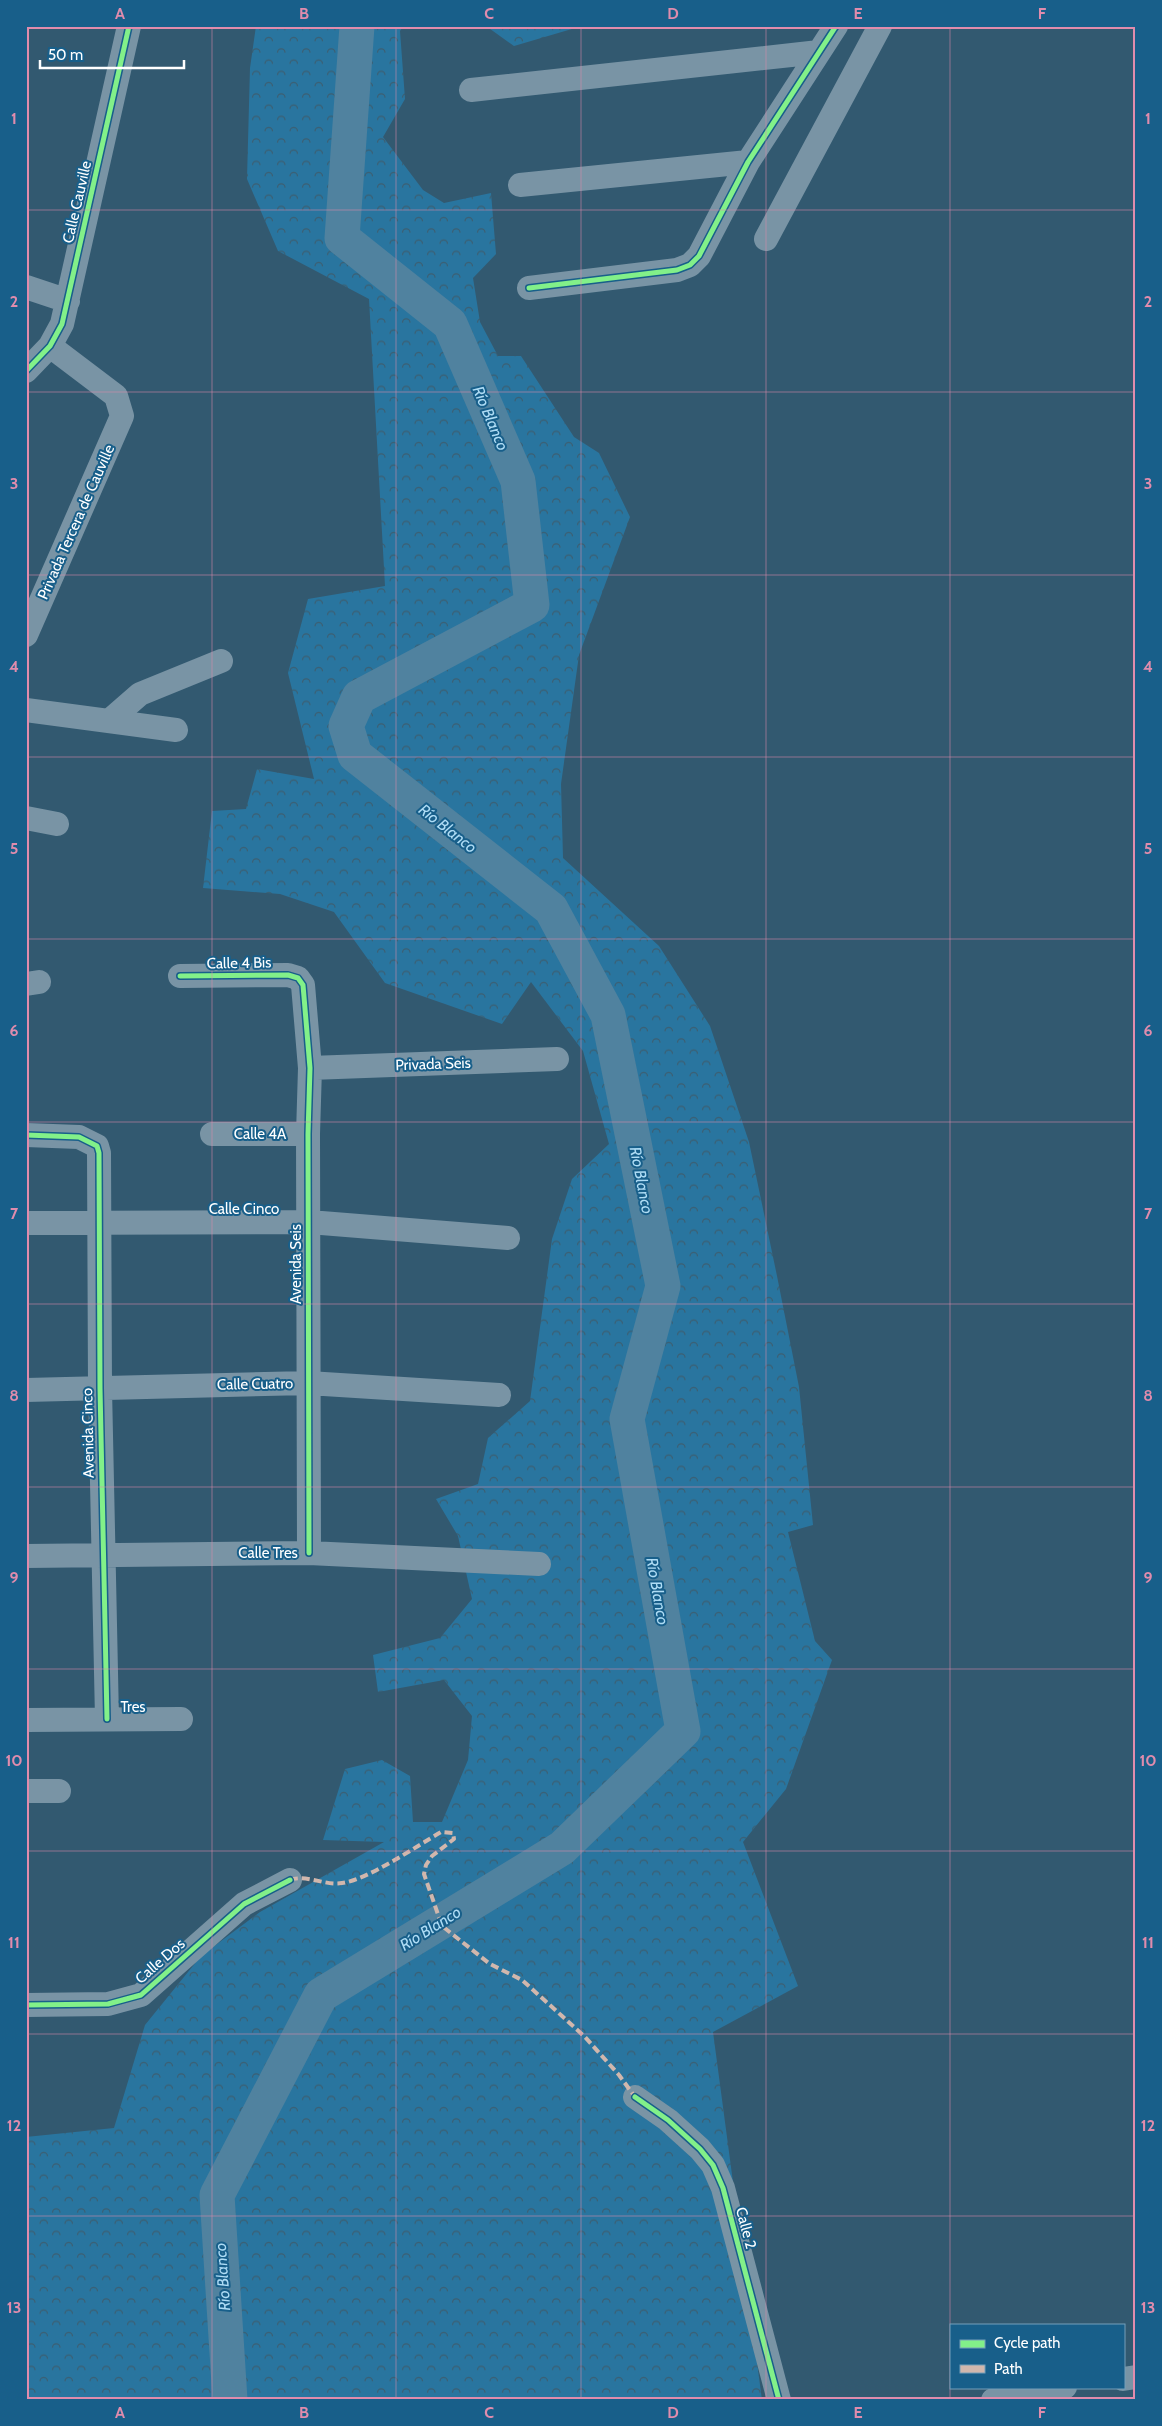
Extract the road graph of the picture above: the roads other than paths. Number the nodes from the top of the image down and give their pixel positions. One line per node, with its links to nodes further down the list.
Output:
1 (130, 26): 11 (street, Calle Cauville)
2 (836, 26): 4 (street)
3 (880, 26): 8 (street)
4 (819, 52): 5 (street); 6 (street)
5 (472, 90)
6 (748, 162): 7 (street); 10 (street)
7 (520, 185)
8 (766, 239)
9 (26, 287): 11 (street)
10 (529, 288)
11 (68, 300): 12 (street, Calle Cauville)
12 (50, 346): 13 (street, Calle Cauville); 14 (street, Privada Tercera de Cauville)
13 (26, 371)
14 (26, 635)
15 (221, 661): 17 (street)
16 (26, 710): 17 (street)
17 (109, 721): 18 (street)
18 (176, 730)
19 (26, 818): 20 (street)
20 (57, 824)
21 (180, 976): 22 (street, Calle 4 Bis)
22 (298, 978): 24 (street, Avenida Seis)
23 (557, 1059): 24 (street, Privada Seis)
24 (310, 1068): 26 (street, Avenida Seis)
25 (212, 1134): 26 (street, Calle 4A)
26 (308, 1134): 29 (street, Avenida Seis)
27 (26, 1135): 28 (street, Avenida Cinco)
28 (100, 1222): 29 (street, Calle Cinco); 30 (street, Calle Cinco); 33 (street, Avenida Cinco)
29 (309, 1222): 31 (street, Calle Cinco); 32 (street, Avenida Seis)
30 (26, 1224)
31 (508, 1238)
32 (308, 1383): 33 (street, Calle Cuatro); 35 (street, Calle Cuatro); 36 (street, Avenida Seis)
33 (100, 1388): 34 (street, Calle Cuatro); 37 (street, Avenida Cinco)
34 (26, 1390)
35 (499, 1395)
36 (309, 1553): 37 (street, Calle Tres); 39 (street, Calle Tres)
37 (104, 1554): 38 (street, Calle Tres); 40 (street, Avenida Cinco)
38 (26, 1556)
39 (538, 1564)
40 (107, 1719): 41 (street, Tres); 42 (street, Tres)
41 (180, 1719)
42 (26, 1720)
43 (26, 1791): 44 (street)
44 (59, 1791)
45 (290, 1880): 46 (street, Calle Dos)
46 (26, 2005)
47 (635, 2097): 49 (street, Calle 2)
48 (1056, 2392): 50 (street)
49 (779, 2400)
50 (993, 2400)

